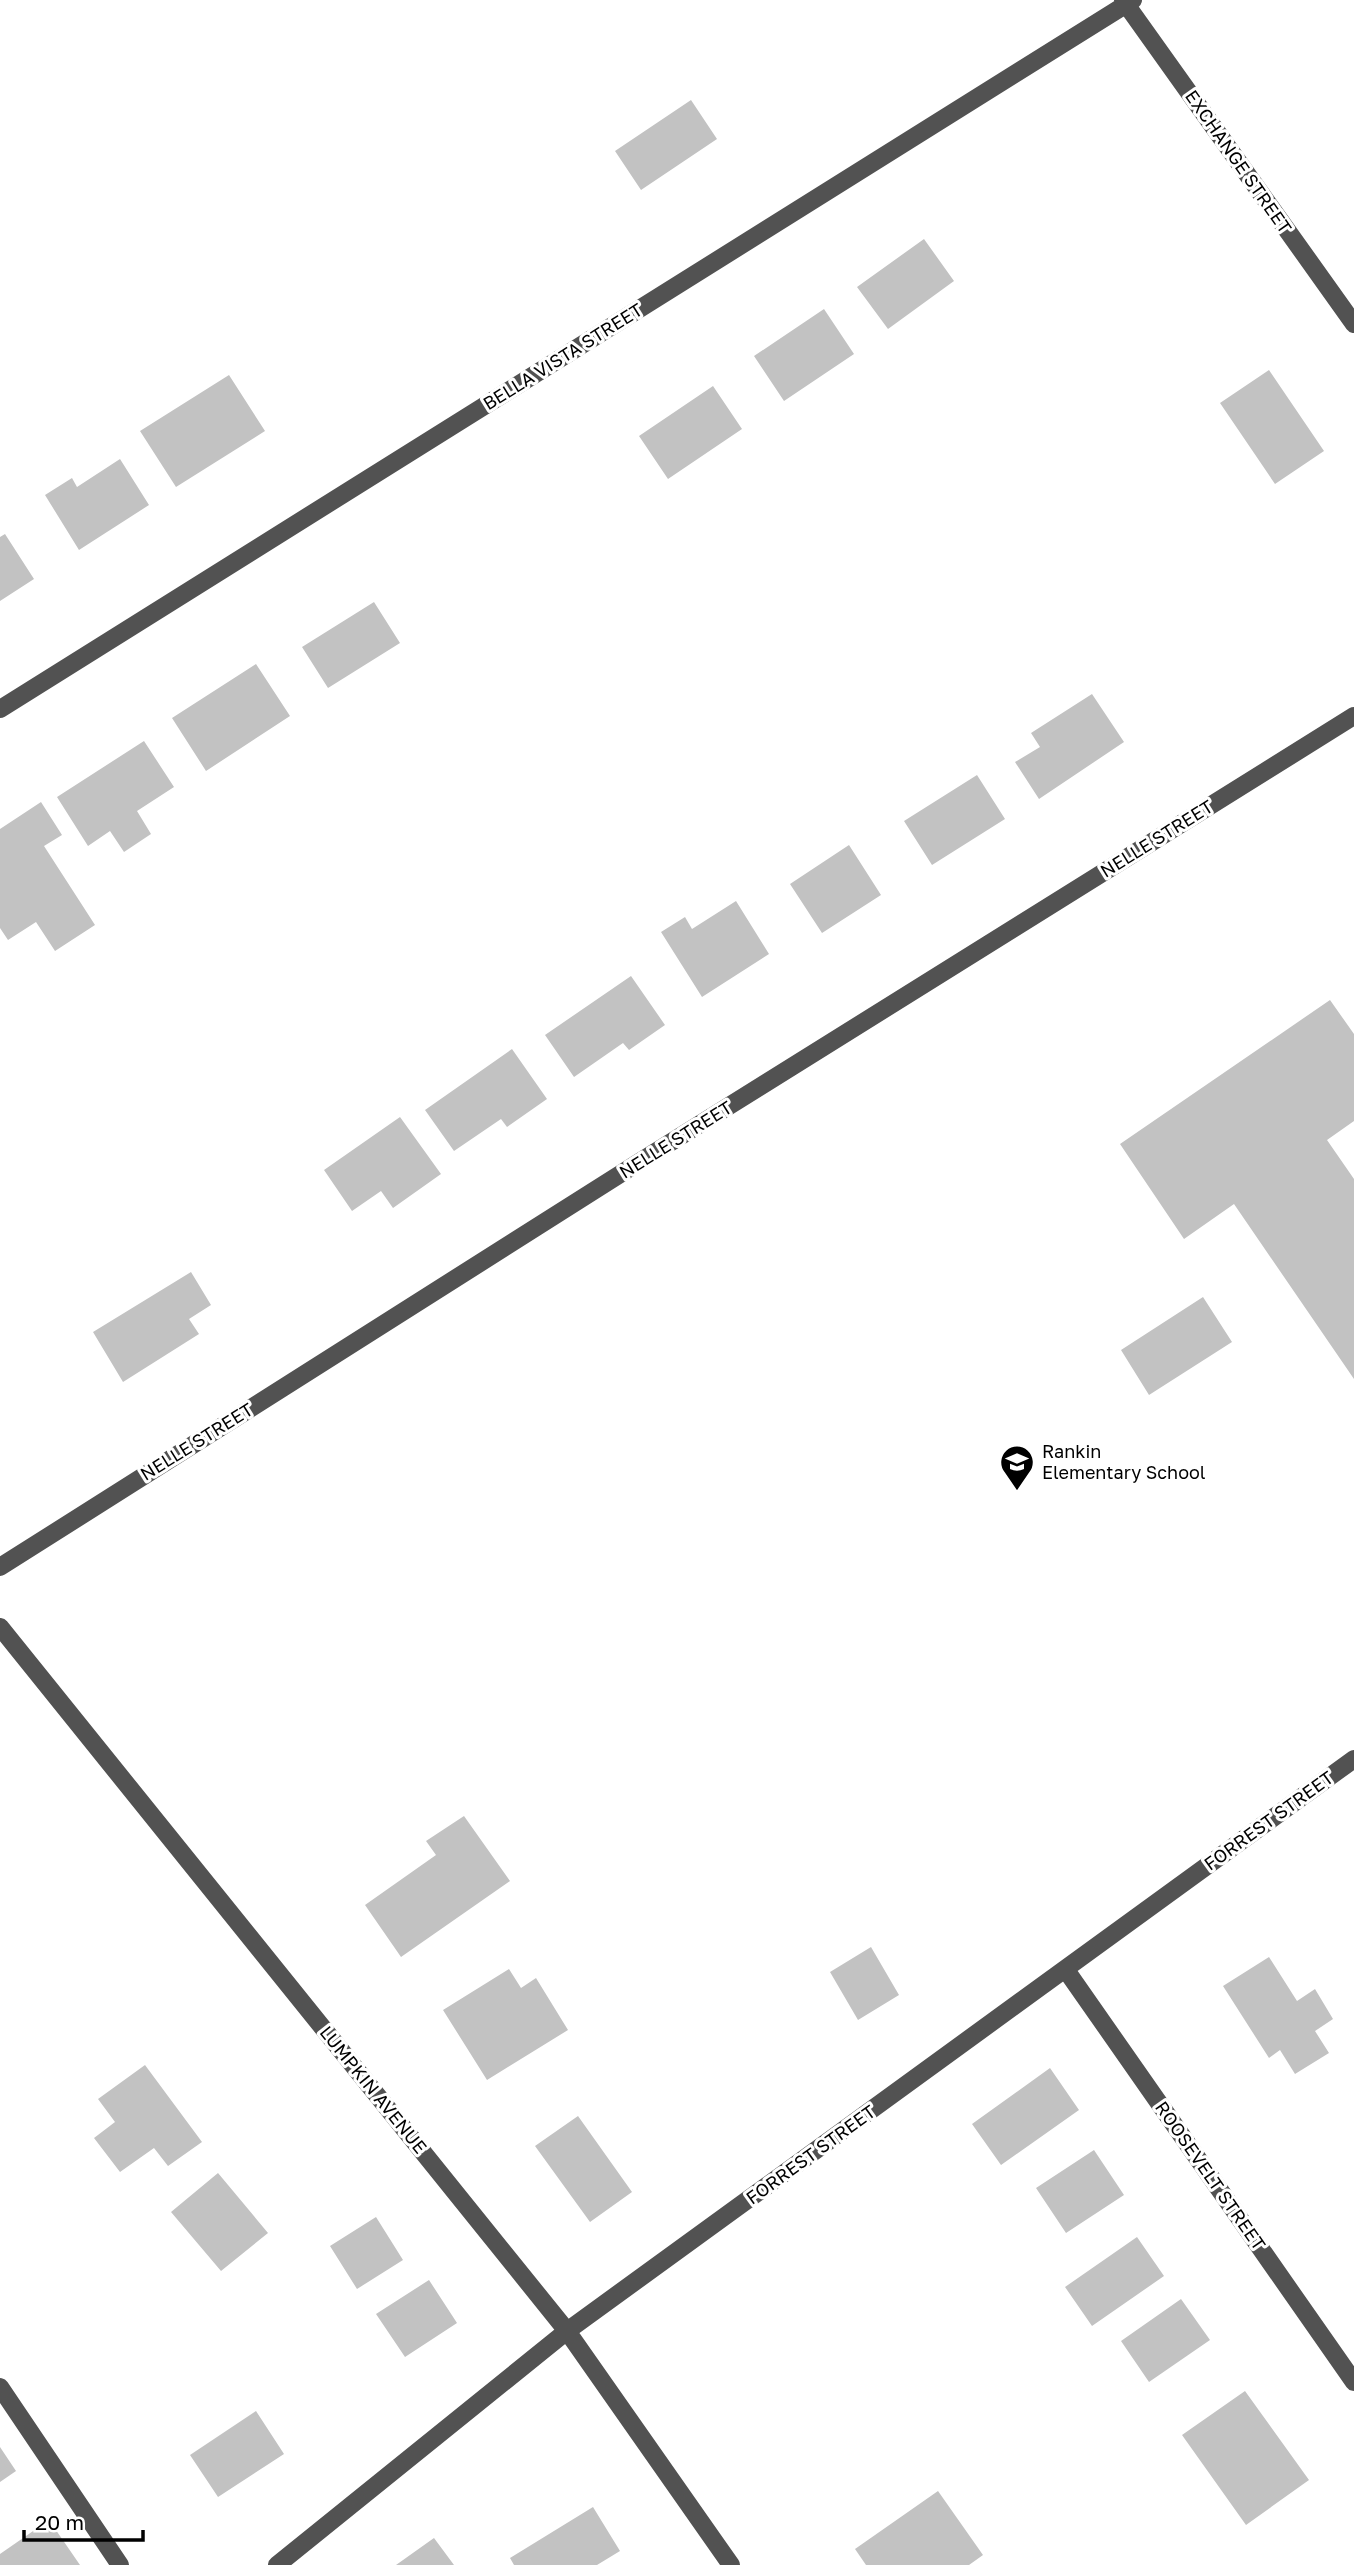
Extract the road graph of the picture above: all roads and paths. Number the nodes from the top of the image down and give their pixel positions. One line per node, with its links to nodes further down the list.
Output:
1 (1127, 1): 2 (street, EXCHANGE STREET); 3 (street, BELLA VISTA STREET)
2 (1354, 324)
3 (0, 709)
4 (1354, 716): 5 (street, NELLE STREET)
5 (0, 1567)
6 (0, 1627): 9 (street, LUMPKIN AVENUE)
7 (1354, 1759): 8 (street, FORREST STREET)
8 (1066, 1970): 9 (street, FORREST STREET); 10 (street, ROOSEVELT STREET)
9 (567, 2331): 13 (street, FORREST STREET); 14 (street, LUMPKIN AVENUE)
10 (1354, 2382)
11 (0, 2387): 12 (street)
12 (120, 2565)
13 (278, 2565)
14 (731, 2565)

